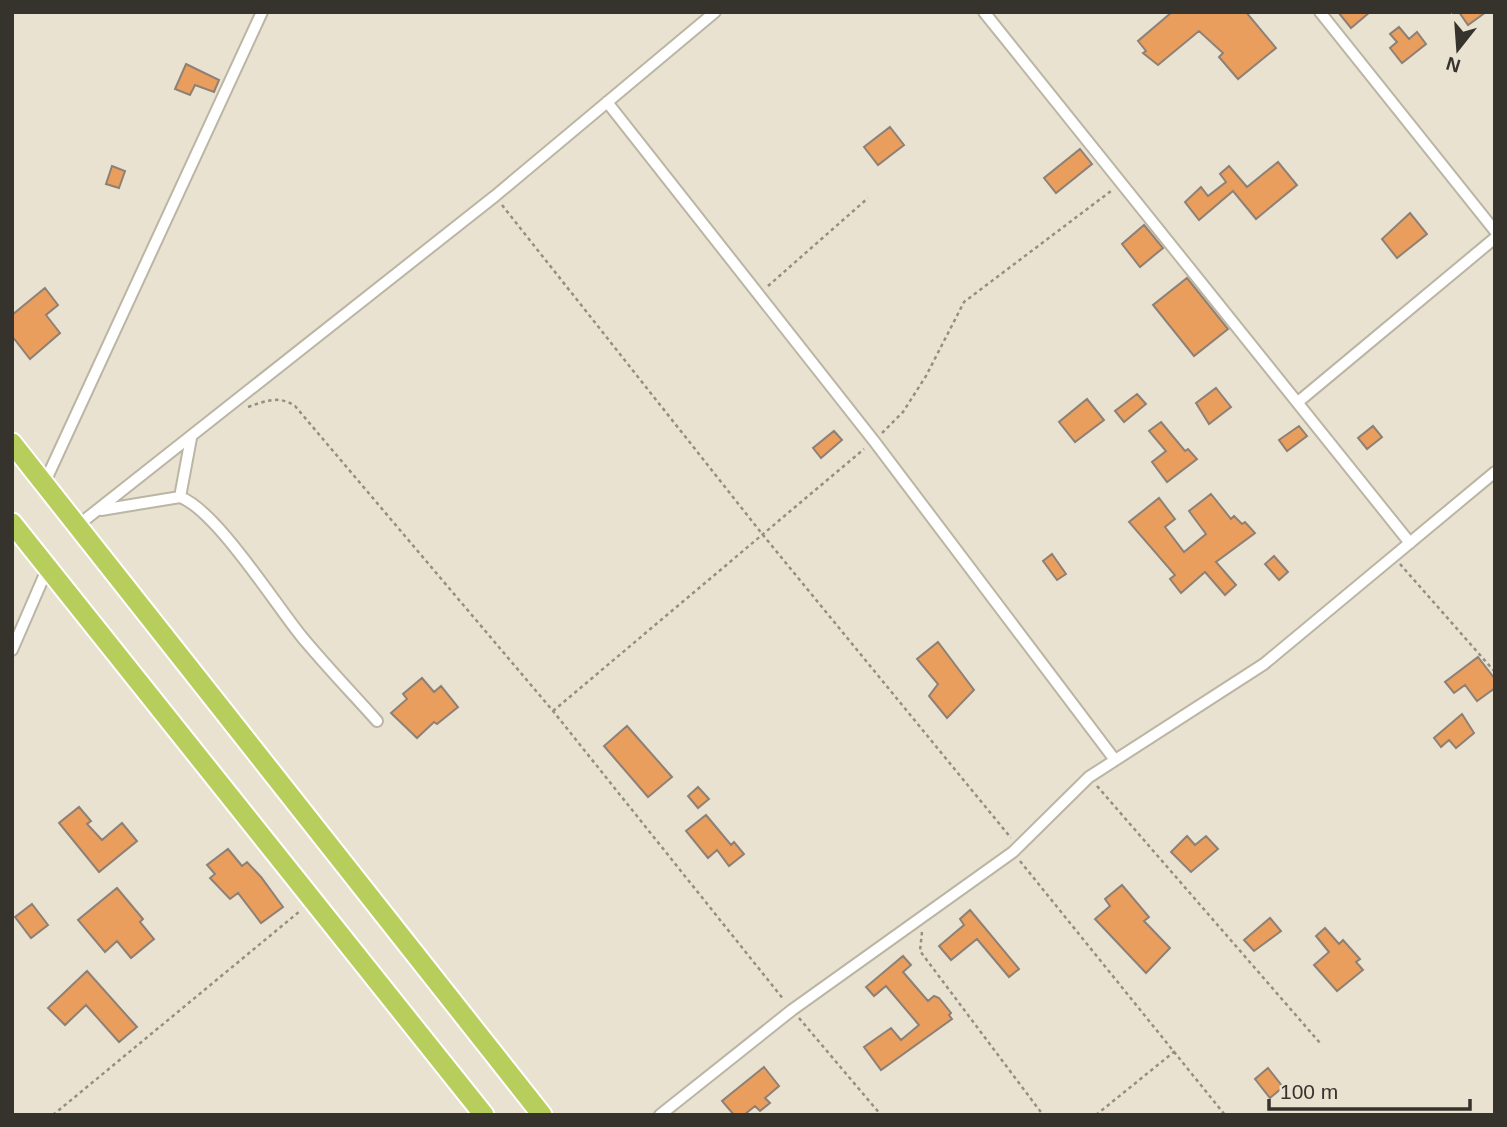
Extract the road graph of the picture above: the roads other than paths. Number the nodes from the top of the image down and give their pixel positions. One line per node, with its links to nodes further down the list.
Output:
1 (262, 12): 12 (street)
2 (715, 12): 5 (street)
3 (984, 12): 8 (street)
4 (1320, 12): 6 (street)
5 (607, 102): 9 (street); 21 (street)
6 (1495, 231)
7 (1495, 238): 8 (street)
8 (1298, 402): 17 (street)
9 (191, 438): 13 (street); 14 (street)
10 (12, 443): 12 (highway)
11 (1495, 472): 17 (street)
12 (44, 484): 16 (highway)
13 (180, 497): 14 (street); 20 (street)
14 (101, 510): 16 (street)
15 (12, 523): 18 (highway)
16 (77, 526): 23 (highway)
17 (1410, 543): 21 (street)
18 (48, 567): 19 (street); 22 (highway)
19 (12, 650)
20 (377, 721)
21 (1115, 760): 24 (street)
22 (484, 1115)
23 (542, 1115)
24 (660, 1115)

